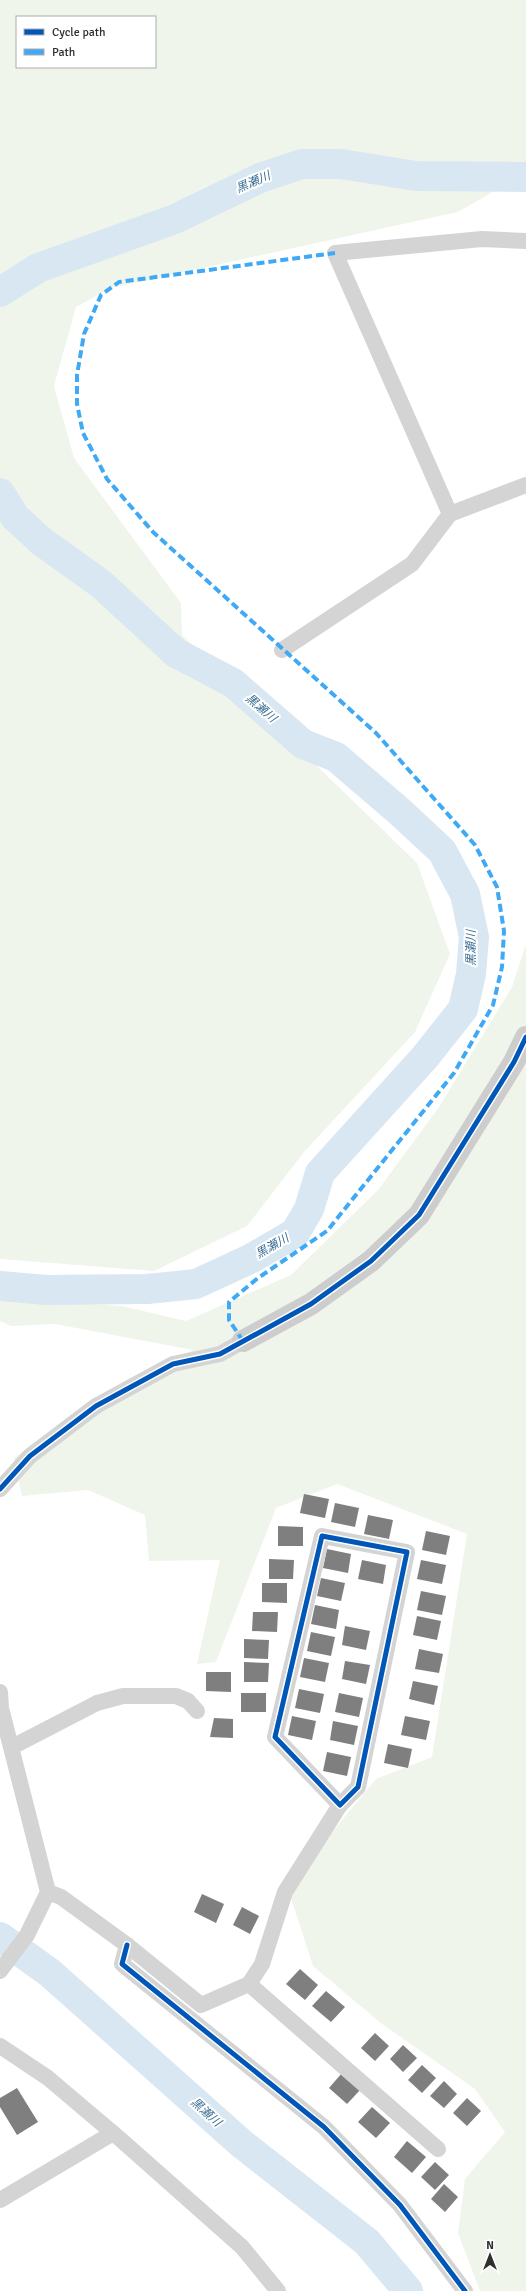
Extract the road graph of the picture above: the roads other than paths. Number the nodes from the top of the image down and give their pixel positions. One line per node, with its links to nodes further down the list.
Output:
1 (526, 241): 3 (street)
2 (526, 484): 3 (street)
3 (450, 514): 4 (street)
4 (282, 650)
5 (526, 1037): 6 (street)
6 (243, 1341): 7 (street)
7 (0, 1489)
8 (0, 1692): 10 (street)
9 (197, 1711): 10 (street)
10 (12, 1747): 12 (street)
11 (340, 1805): 11 (street); 15 (street)
12 (45, 1898): 13 (street); 14 (street)
13 (127, 1945): 15 (street); 21 (street)
14 (0, 1971)
15 (249, 1984): 18 (street)
16 (0, 2046): 17 (street)
17 (113, 2133): 19 (street); 20 (street)
18 (438, 2149)
19 (0, 2200)
20 (278, 2291)
21 (465, 2291)

